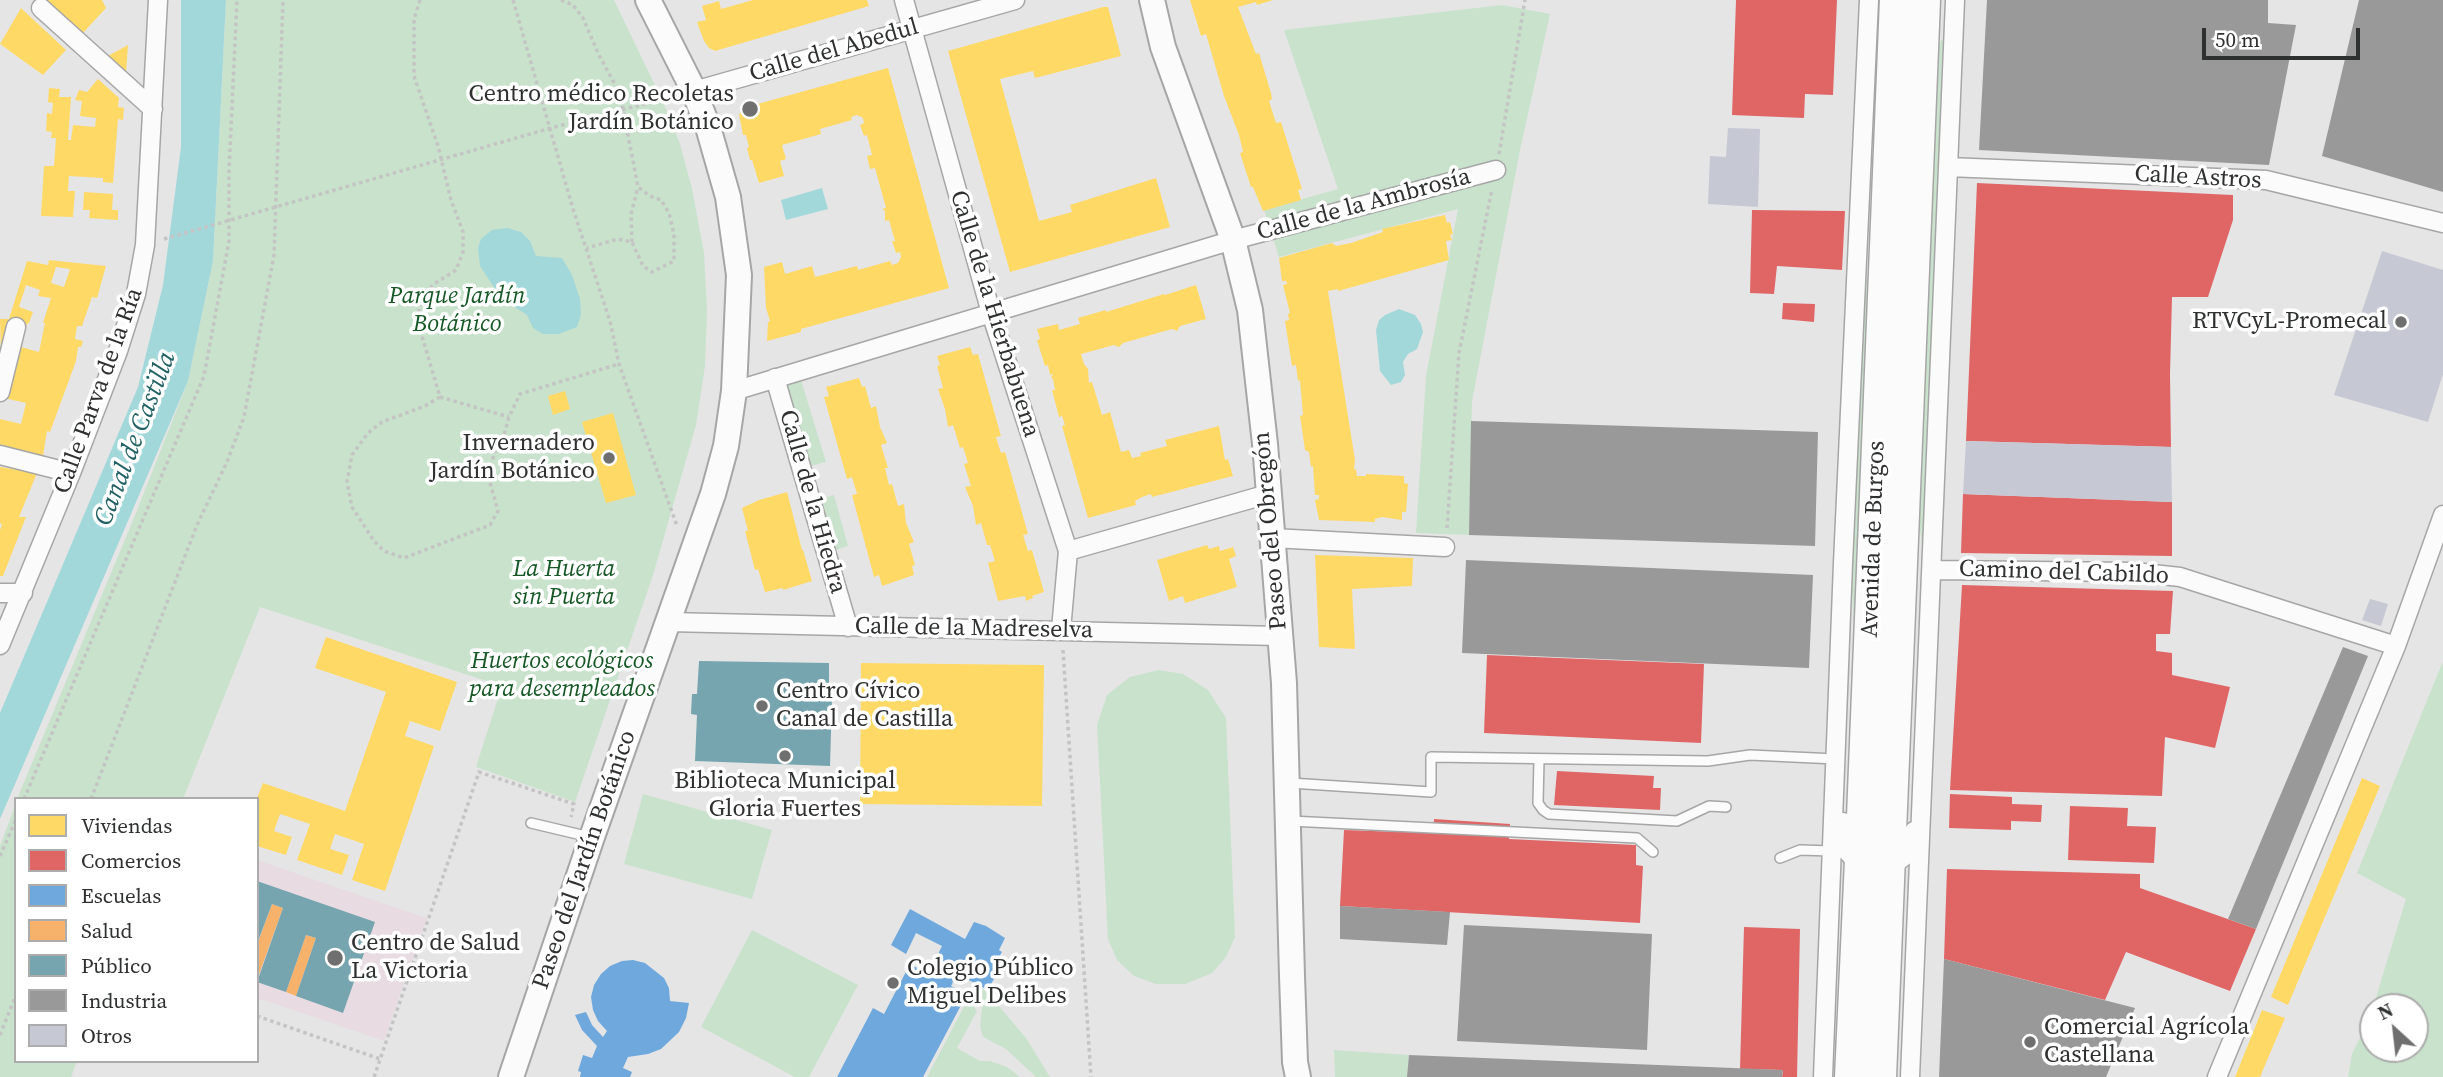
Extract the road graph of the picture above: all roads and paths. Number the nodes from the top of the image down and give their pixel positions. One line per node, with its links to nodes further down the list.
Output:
1 (158, 0): 19 (street, Calle Parva de la Ría)
2 (237, 0): 29 (path)
3 (283, 0): 27 (path)
4 (420, 0): 23 (path)
5 (513, 0): 22 (path)
6 (561, 0): 20 (path)
7 (648, 0): 18 (street, Paseo del Jardín Botánico)
8 (904, 0): 17 (street, Calle de la Hierbabuena)
9 (1015, 0): 17 (street, Calle del Abedul)
10 (1152, 0): 31 (street, Paseo del Obregón)
11 (1525, 0): 25 (path)
12 (1869, 0): 28 (street, Avenida de Burgos)
13 (1896, 0): 21 (highway, Avenida de Burgos)
14 (1924, 0): 55 (highway, Avenida de Burgos)
15 (1955, 0): 24 (street)
16 (41, 8): 19 (street)
17 (911, 29): 18 (street, Calle del Abedul); 35 (street, Calle de la Hierbabuena)
18 (694, 91): 20 (path); 39 (street, Paseo del Jardín Botánico)
19 (153, 108): 44 (street, Calle Parva de la Ría)
20 (623, 110): 22 (path); 26 (path)
21 (1891, 126): 28 (street); 78 (highway, Avenida de Burgos)
22 (551, 128): 23 (path); 34 (path)
23 (442, 159): 27 (path); 41 (path)
24 (1948, 167): 30 (street, Calle Astros); 51 (street)
25 (1496, 170): 31 (street, Calle de la Ambrosía); 49 (path)
26 (638, 187): 33 (path); 33 (path)
27 (275, 208): 29 (path); 67 (path)
28 (1859, 217): 52 (street, Avenida de Burgos)
29 (229, 220): 32 (path); 66 (path)
30 (2443, 223)
31 (1233, 240): 35 (street, Calle de la Ambrosía); 45 (street, Paseo del Obregón)
32 (155, 242)
33 (632, 242): 34 (path)
34 (587, 248): 37 (path)
35 (991, 313): 38 (street, Calle de la Ambrosía); 50 (street, Calle de la Hierbabuena)
36 (16, 327): 40 (street)
37 (618, 364): 42 (path); 47 (path)
38 (775, 377): 39 (street, Calle de la Ambrosía); 57 (street, Calle de la Hiedra)
39 (734, 391): 47 (street, Paseo del Jardín Botánico)
40 (0, 392)
41 (440, 397): 42 (path); 42 (path)
42 (509, 417)
43 (0, 455): 44 (street)
44 (71, 473): 54 (street, Calle Parva de la Ría)
45 (1268, 494): 48 (street, Paseo del Obregón); 50 (street)
46 (2443, 515): 61 (street)
47 (697, 538): 56 (street, Paseo del Jardín Botánico)
48 (1272, 538): 49 (street); 59 (street, Paseo del Obregón)
49 (1445, 547)
50 (1068, 551): 58 (street, Calle de la Hierbabuena)
51 (1932, 570): 61 (street, Camino del Cabildo); 62 (street)
52 (1842, 587): 63 (street, Avenida de Burgos); 78 (street)
53 (0, 593): 54 (street)
54 (23, 593): 60 (street, Calle Parva de la Ría)
55 (1899, 605): 62 (street); 78 (highway, Avenida de Burgos)
56 (668, 622): 57 (street, Calle de la Madreselva); 73 (street, Paseo del Jardín Botánico)
57 (848, 627): 58 (street, Calle de la Madreselva)
58 (1061, 630): 59 (street, Calle de la Madreselva); 87 (path)
59 (1279, 636): 65 (street, Paseo del Obregón)
60 (0, 645)
61 (2396, 646): 94 (street)
62 (1926, 688): 69 (street)
63 (1836, 759): 64 (lane); 74 (street, Avenida de Burgos)
64 (1539, 760): 65 (lane); 68 (lane)
65 (1287, 783): 70 (street, Paseo del Obregón)
66 (25, 797)
67 (92, 797)
68 (1726, 807)
69 (1921, 811): 78 (street); 93 (street)
70 (1288, 820): 75 (lane); 88 (street, Paseo del Obregón)
71 (531, 823): 73 (lane)
72 (14, 824): 76 (path)
73 (580, 834): 84 (path); 86 (street, Paseo del Jardín Botánico)
74 (1832, 851): 77 (lane); 83 (street, Avenida de Burgos)
75 (1653, 852)
76 (0, 856)
77 (1780, 858)
78 (1875, 867): 79 (highway, Avenida de Burgos)
79 (1871, 954): 83 (street); 90 (highway, Avenida de Burgos); 91 (highway, Avenida de Burgos); 92 (street)
80 (14, 1000): 82 (path)
81 (259, 1017): 84 (path)
82 (0, 1035)
83 (1825, 1043): 89 (street, Avenida de Burgos)
84 (380, 1059): 85 (path)
85 (374, 1077)
86 (511, 1077)
87 (1091, 1077)
88 (1298, 1077)
89 (1823, 1077)
90 (1850, 1077)
91 (1880, 1077)
92 (1900, 1077)
93 (1910, 1077)
94 (2217, 1077)

